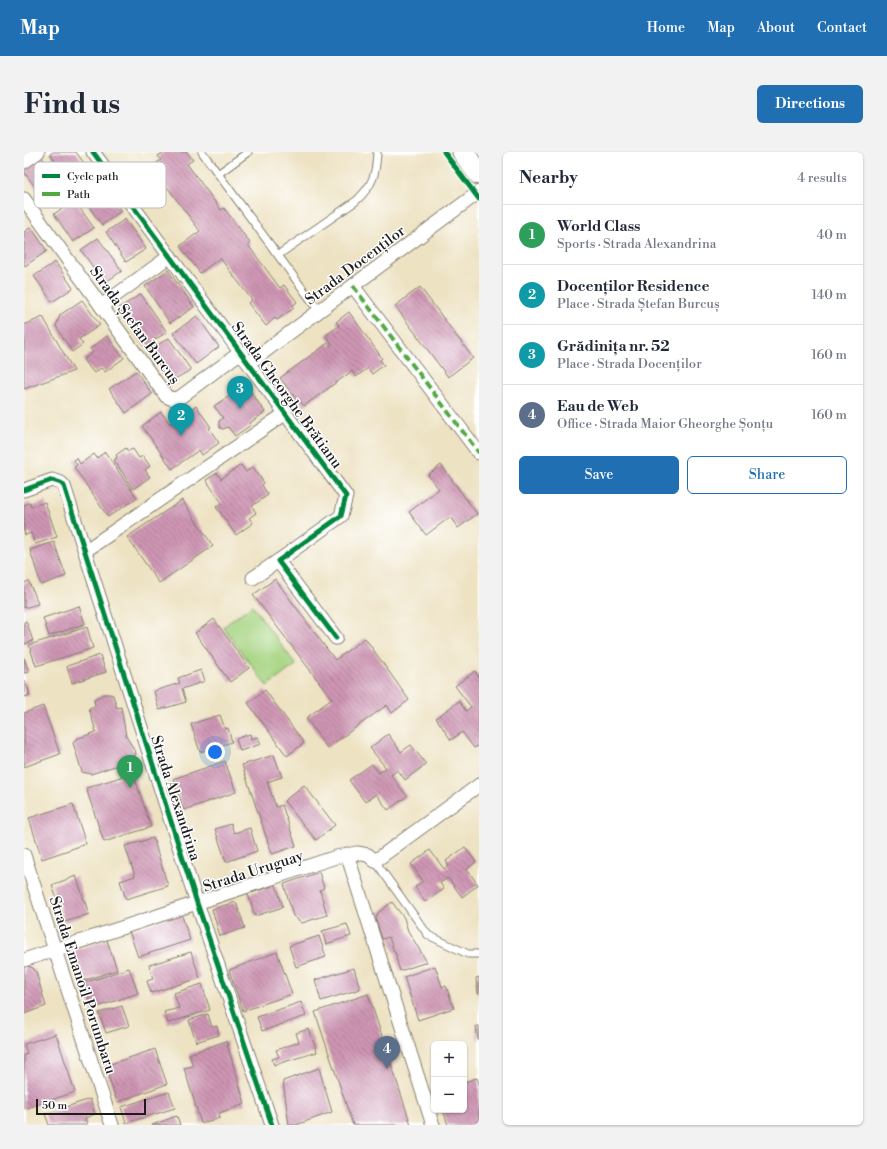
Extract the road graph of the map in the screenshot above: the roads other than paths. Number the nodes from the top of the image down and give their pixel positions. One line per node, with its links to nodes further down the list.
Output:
1 (38, 152): 7 (street)
2 (93, 152): 8 (street, Strada Gheorghe Brătianu)
3 (202, 152): 9 (lane)
4 (248, 152): 9 (lane)
5 (377, 152): 14 (lane)
6 (463, 152): 10 (main road)
7 (24, 162)
8 (100, 162)
9 (218, 174): 14 (lane)
10 (479, 174)
11 (479, 192): 16 (street, Strada Docenților)
12 (24, 199): 17 (street, Strada Ștefan Burcuș)
13 (134, 208): 15 (street, Strada Gheorghe Brătianu)
14 (278, 255): 18 (lane)
15 (170, 256): 17 (street); 19 (street, Strada Gheorghe Brătianu)
16 (353, 286): 18 (street, Strada Docenților); 22 (street)
17 (102, 306): 19 (street, Strada Ștefan Burcuș)
18 (319, 311): 20 (street, Strada Docenților)
19 (241, 352): 20 (street, Strada Gheorghe Brătianu)
20 (250, 363): 21 (street, Strada Gheorghe Brătianu)
21 (286, 413): 24 (street); 25 (street, Strada Gheorghe Brătianu)
22 (479, 454)
23 (24, 490): 24 (street, Strada Alexandrina)
24 (85, 550): 32 (street, Strada Alexandrina)
25 (278, 561): 26 (street, Strada Gheorghe Brătianu); 27 (street)
26 (254, 578)
27 (336, 638)
28 (479, 785): 31 (street)
29 (347, 854): 31 (street, Strada Uruguay); 32 (street, Strada Uruguay); 38 (street)
30 (24, 855): 33 (street, Strada Emanoil Porumbaru)
31 (375, 861): 34 (lane)
32 (197, 903): 33 (street, Strada Uruguay); 37 (street, Strada Alexandrina)
33 (56, 950): 35 (street, Strada Uruguay); 36 (street, Strada Emanoil Porumbaru)
34 (479, 954)
35 (24, 960)
36 (112, 1125)
37 (272, 1125)
38 (433, 1125)

